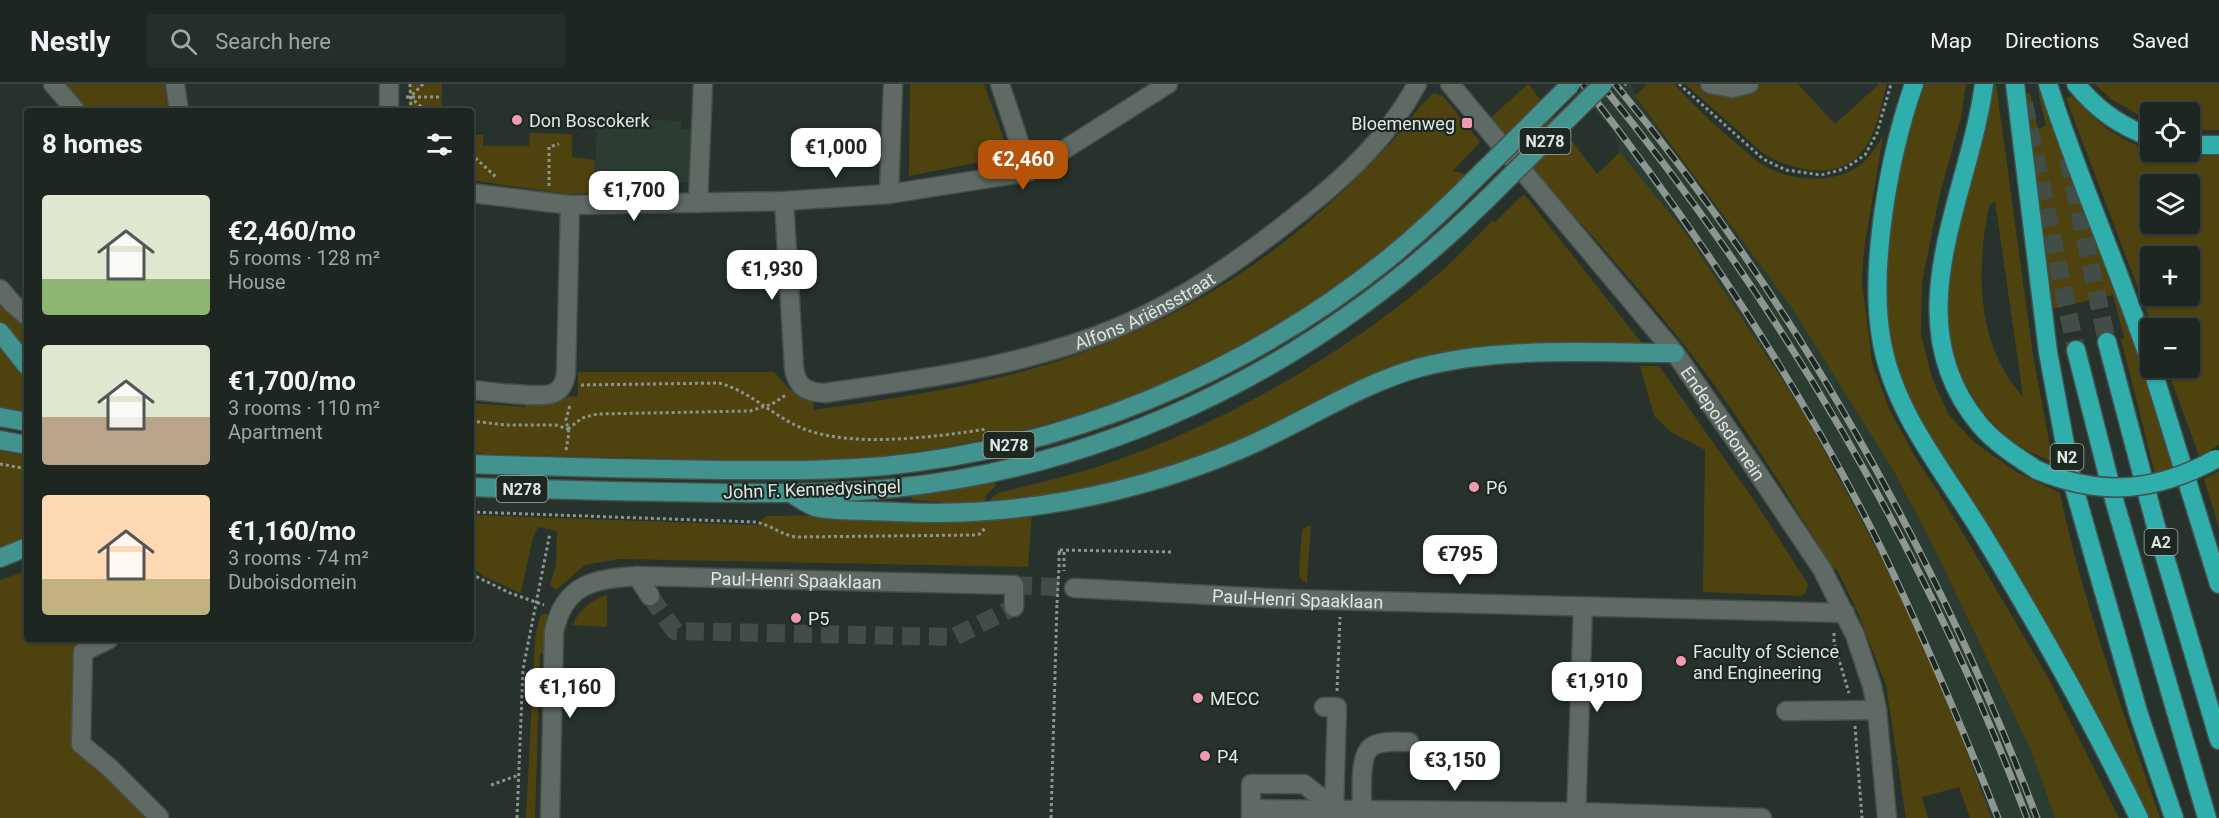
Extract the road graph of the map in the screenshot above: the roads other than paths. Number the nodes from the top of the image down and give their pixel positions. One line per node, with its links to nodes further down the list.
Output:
1 (53, 84): 18 (street)
2 (175, 84): 19 (street)
3 (703, 84): 27 (street)
4 (893, 84): 25 (street)
5 (1000, 84): 23 (street)
6 (1168, 84): 23 (street)
7 (1417, 84): 26 (street, Alfons Ariënsstraat)
8 (1450, 84): 35 (street, Endepolsdomein)
9 (1571, 84): 44 (main road, John F. Kennedysingel / N278, bridge)
10 (1603, 84): 46 (main road, John F. Kennedysingel / N278, bridge)
11 (1711, 84): 12 (street)
12 (1749, 84)
13 (1914, 84): 70 (highway)
14 (1984, 84): 43 (highway, N2, bridge)
15 (2015, 84): 71 (highway, N2)
16 (2048, 84): 32 (highway)
17 (2076, 84): 20 (highway)
18 (73, 108)
19 (179, 108)
20 (2140, 133)
21 (2200, 145): 22 (highway)
22 (2219, 145)
23 (1029, 172): 25 (street)
24 (474, 193): 28 (street)
25 (889, 194): 26 (street)
26 (784, 201): 27 (street)
27 (698, 203): 28 (street)
28 (570, 205): 38 (street)
29 (0, 289): 30 (street)
30 (24, 313)
31 (0, 332): 36 (main road)
32 (2140, 333)
33 (2107, 342): 60 (highway, A2)
34 (2076, 350): 72 (highway, A2)
35 (1675, 353): 46 (main road); 55 (street, Endepolsdomein)
36 (24, 362)
37 (2155, 378): 50 (highway)
38 (474, 390)
39 (0, 417): 40 (main road)
40 (24, 421)
41 (0, 440): 42 (main road)
42 (24, 444)
43 (2217, 458)
44 (474, 464)
45 (474, 487): 46 (main road, John F. Kennedysingel / N278)
46 (791, 493)
47 (24, 549): 48 (main road)
48 (0, 558)
49 (637, 576): 52 (street); 53 (street, Paul-Henri Spaaklaan); 67 (street, Paul-Henri Spaaklaan)
50 (2219, 584)
51 (1074, 588): 54 (street, Paul-Henri Spaaklaan)
52 (650, 596)
53 (1014, 607)
54 (1583, 607): 55 (street, Paul-Henri Spaaklaan); 65 (street)
55 (1845, 613): 58 (street, Endepolsdomein)
56 (103, 642): 66 (street)
57 (1330, 707): 62 (street)
58 (1877, 710): 59 (street); 69 (street, Endepolsdomein)
59 (1786, 711)
60 (2219, 740)
61 (1409, 742): 63 (street)
62 (1334, 808): 63 (street); 64 (street); 64 (street)
63 (1372, 812): 65 (street)
64 (1251, 813)
65 (1576, 815): 68 (street)
66 (159, 817)
67 (550, 818)
68 (1762, 818)
69 (1887, 818)
70 (2139, 818)
71 (2174, 818)
72 (2207, 818)

